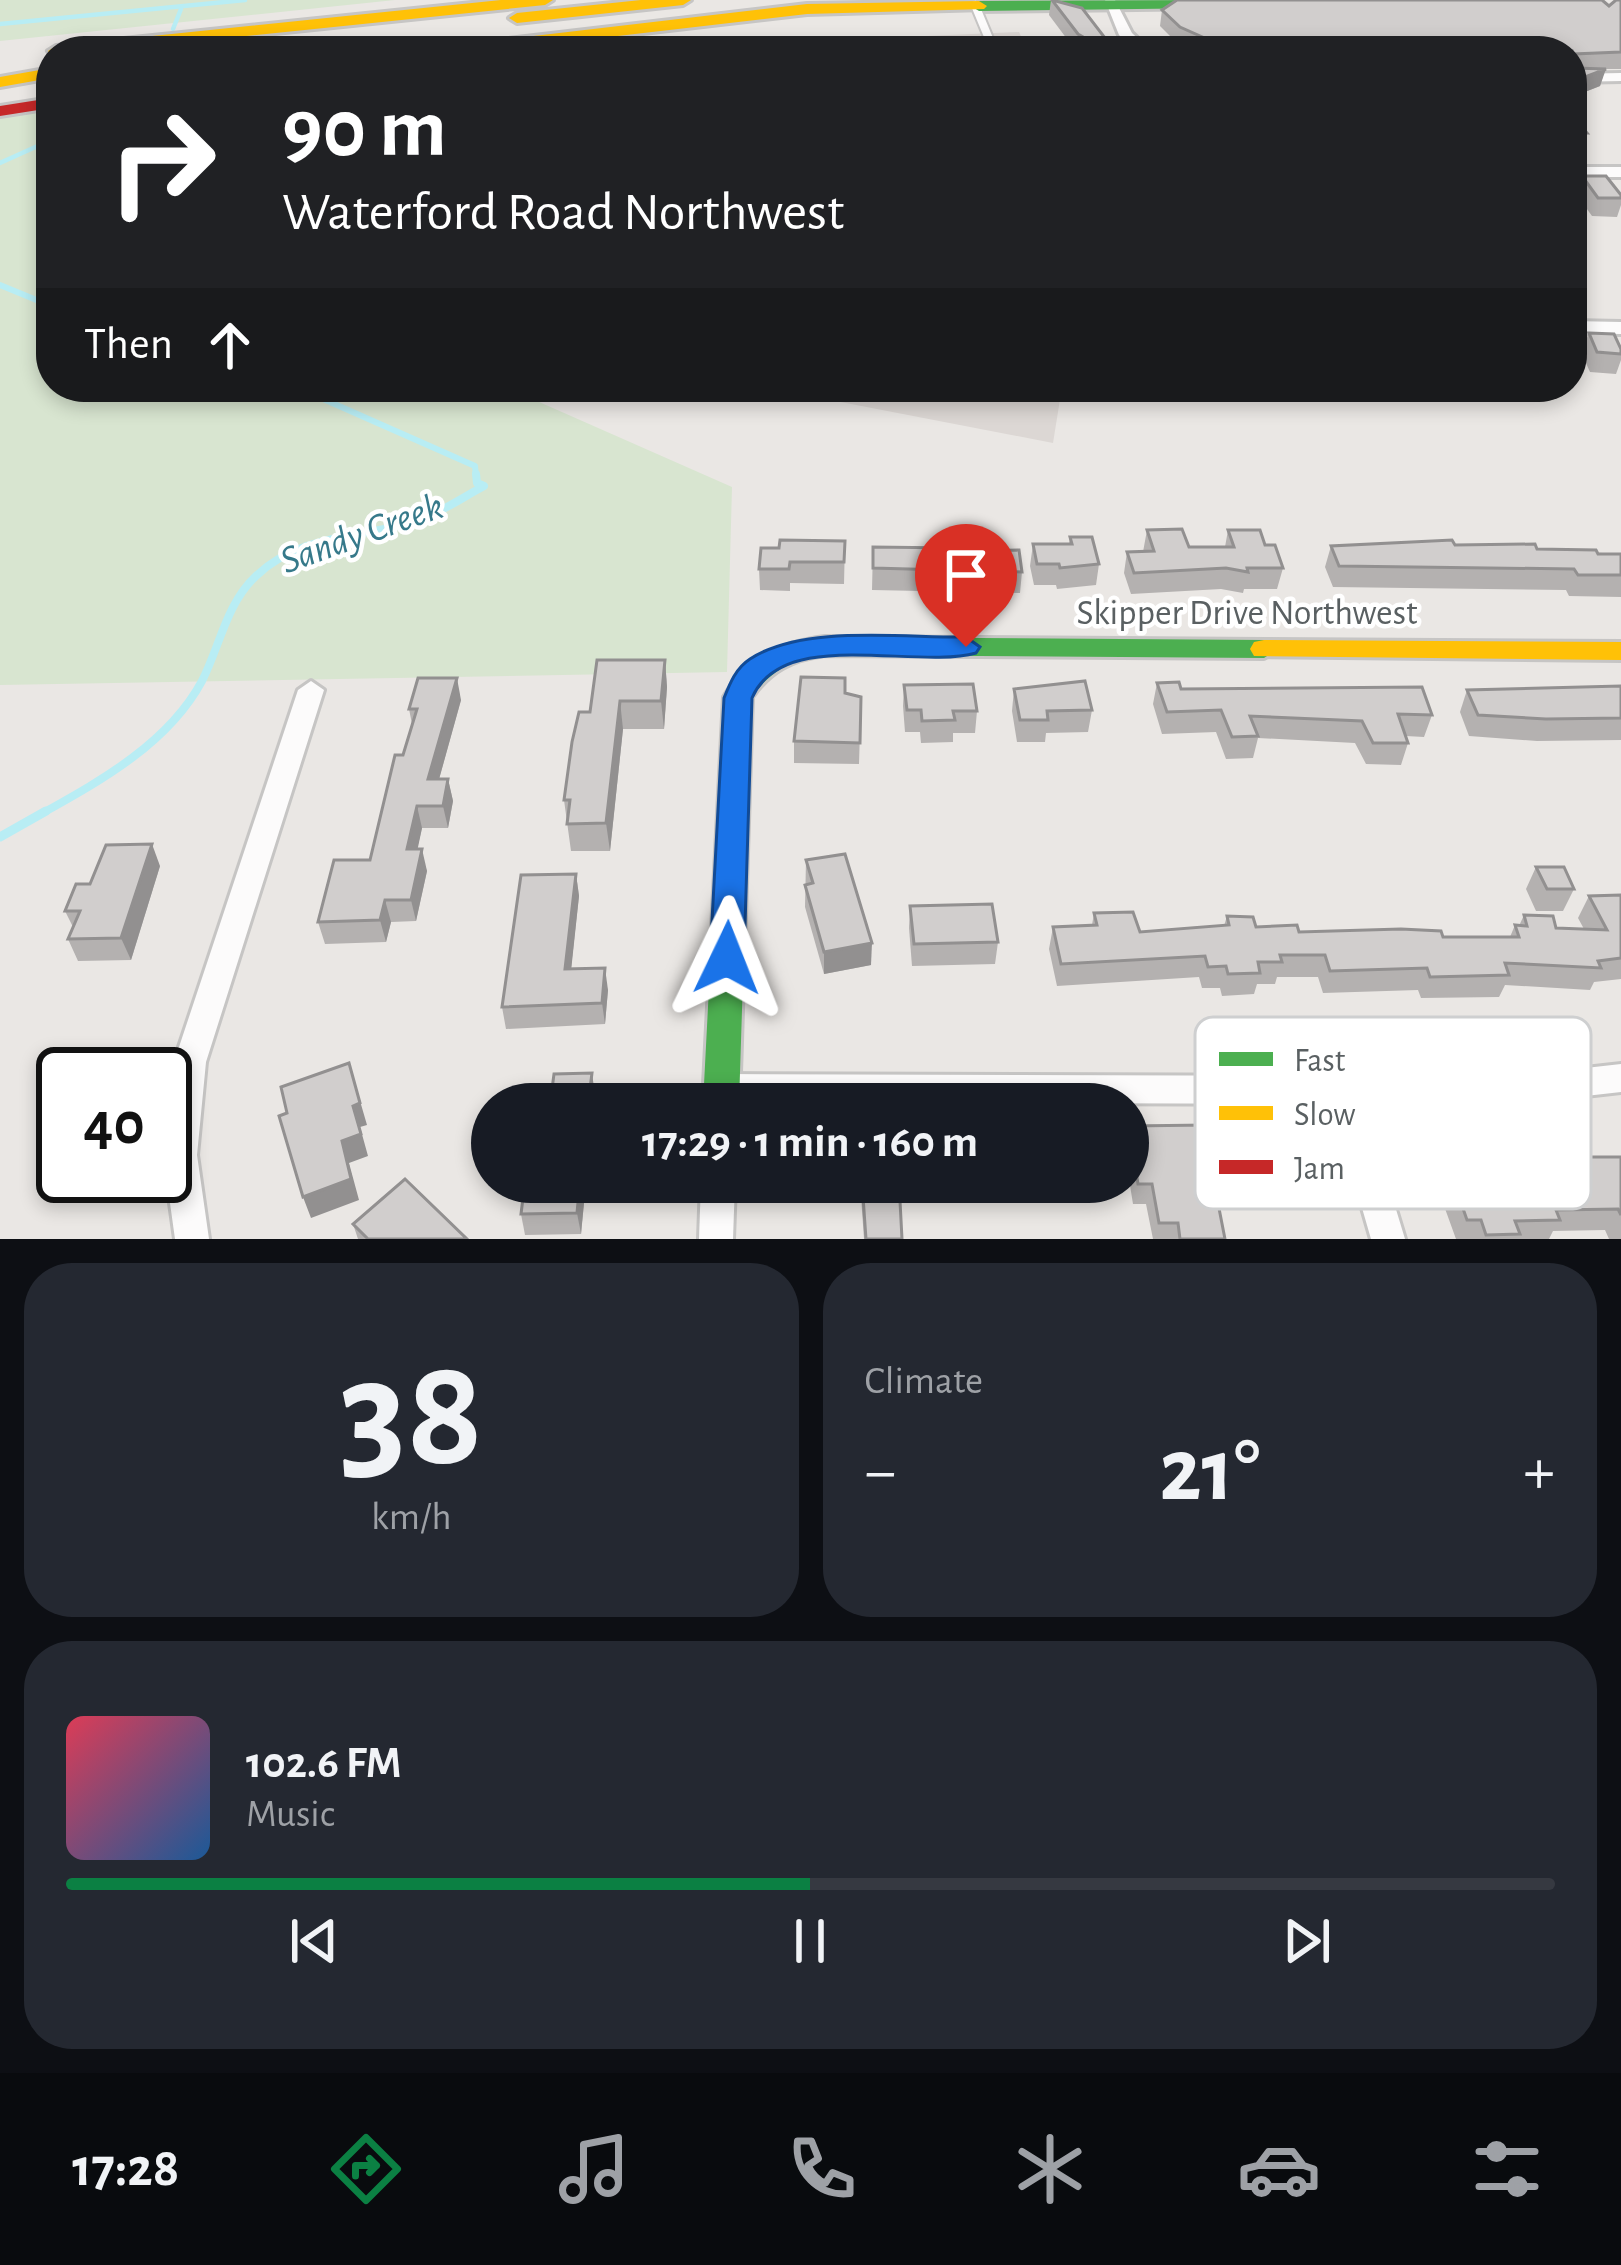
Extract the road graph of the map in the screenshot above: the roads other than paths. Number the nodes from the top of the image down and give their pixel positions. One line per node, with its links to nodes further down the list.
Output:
1 (545, 0): 6 (main road)
2 (683, 0): 7 (main road)
3 (1253, 2): 4 (main road)
4 (1111, 3): 5 (main road); 10 (street)
5 (974, 4): 8 (main road); 9 (lane)
6 (198, 36)
7 (354, 36)
8 (576, 36)
9 (988, 36)
10 (1127, 36)
11 (36, 53): 12 (main road)
12 (0, 57)
13 (36, 76): 16 (main road)
14 (1621, 77): 15 (street)
15 (1587, 78)
16 (0, 82)
17 (36, 105): 18 (main road)
18 (0, 111)
19 (1587, 172): 20 (street)
20 (1621, 172)
21 (1587, 327): 22 (street)
22 (1621, 328)
23 (1621, 651): 27 (main road, Skipper Drive Northwest)
24 (311, 690): 32 (street)
25 (1621, 1078): 26 (street)
26 (1591, 1081)
27 (723, 1083)
28 (1195, 1091): 29 (street)
29 (1149, 1092)
30 (717, 1203): 33 (street)
31 (1379, 1209): 34 (street)
32 (192, 1239)
33 (716, 1239)
34 (1388, 1239)

